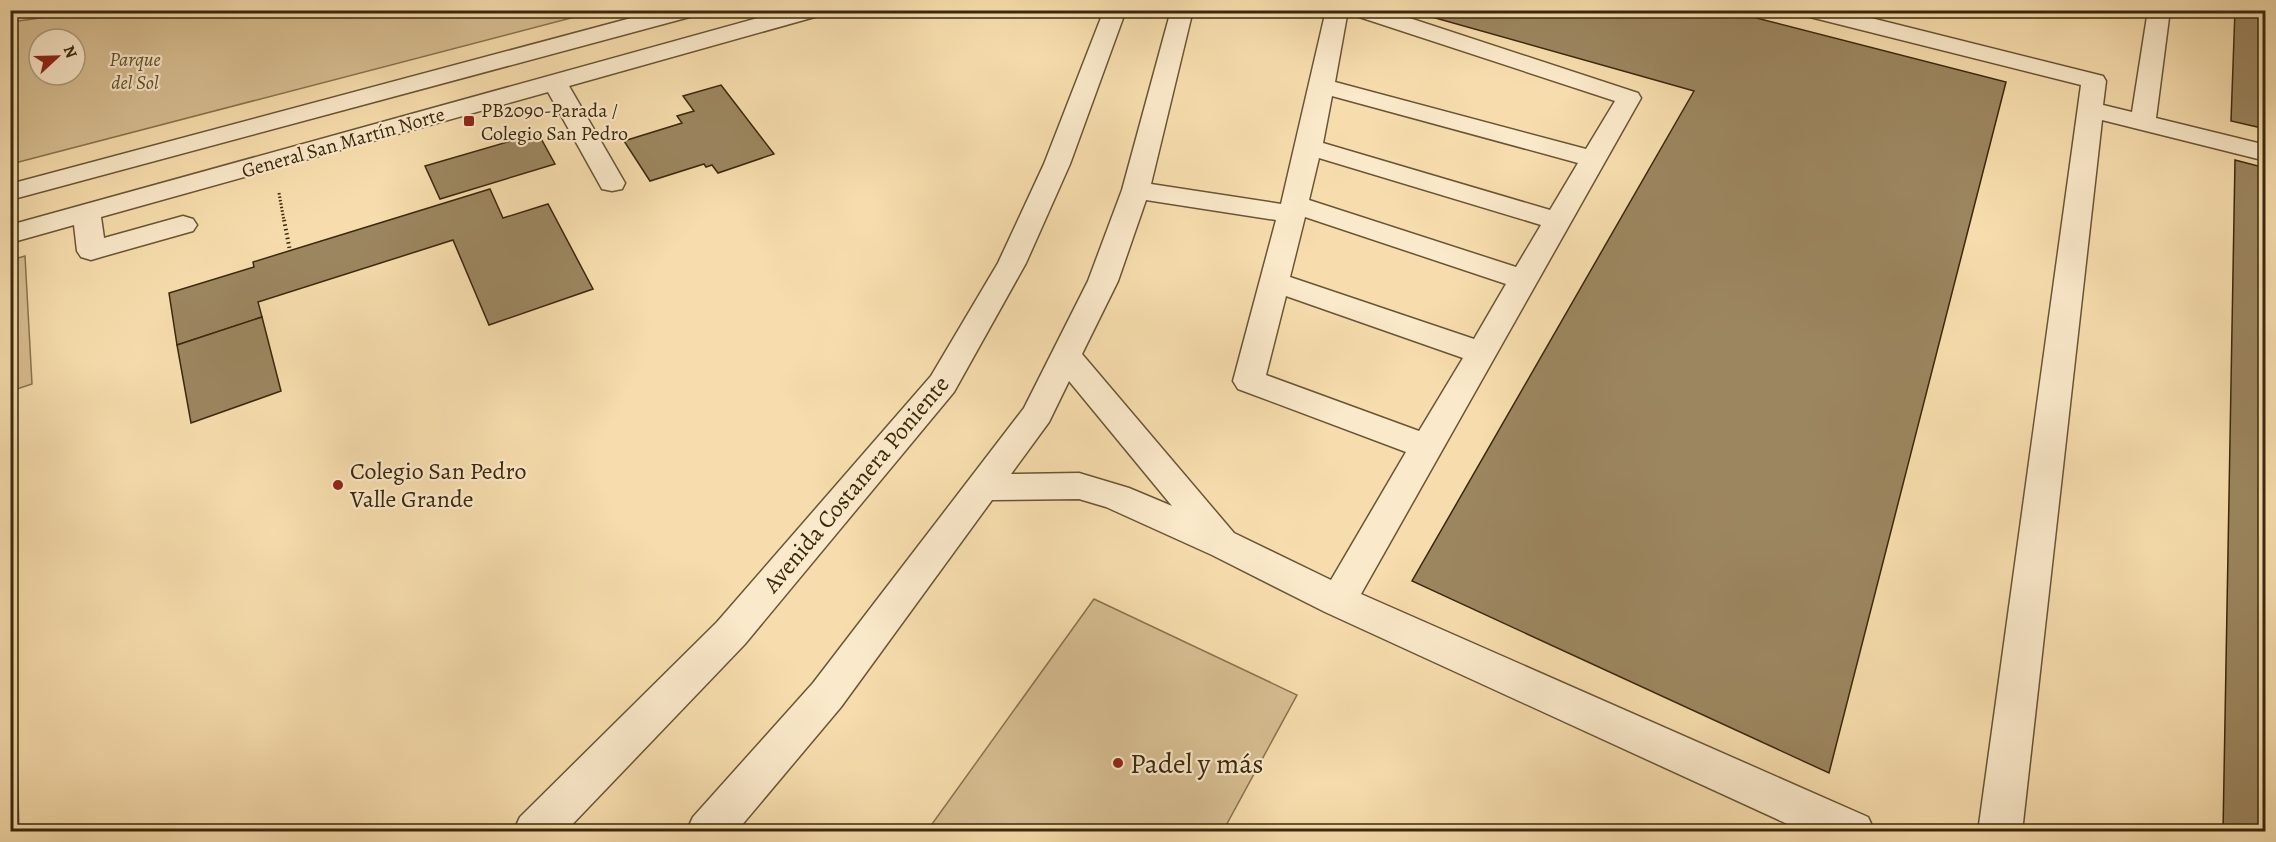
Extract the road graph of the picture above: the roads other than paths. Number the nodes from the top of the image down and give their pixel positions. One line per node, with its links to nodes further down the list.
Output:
1 (689, 10): 19 (street, General San Martín Norte)
2 (814, 10): 9 (street, General San Martín Norte)
3 (1115, 10): 33 (street, Avenida Costanera Poniente)
4 (1182, 10): 18 (street)
5 (1337, 10): 11 (street)
6 (1361, 10): 16 (street)
7 (1810, 10): 12 (street)
8 (2159, 10): 13 (street)
9 (777, 15): 10 (street, General San Martín Norte)
10 (555, 83): 17 (street); 21 (street, General San Martín Norte)
11 (1322, 86): 14 (street); 16 (street)
12 (2091, 110): 13 (street); 36 (street)
13 (2143, 123): 15 (street)
14 (1309, 147): 20 (street); 22 (street)
15 (2265, 153)
16 (1594, 159): 22 (street)
17 (612, 183)
18 (1136, 190): 20 (street); 28 (street)
19 (10, 192)
20 (1294, 209): 25 (street); 26 (street)
21 (87, 213): 23 (street); 24 (street, General San Martín Norte)
22 (1558, 221): 25 (street)
23 (183, 225)
24 (10, 234)
25 (1524, 280): 27 (street)
26 (1275, 282): 27 (street); 29 (street)
27 (1482, 353): 29 (street)
28 (1066, 356): 30 (street); 31 (street)
29 (1427, 447): 32 (street)
30 (982, 488): 31 (street); 34 (street)
31 (1225, 545): 32 (street)
32 (1338, 601): 35 (street)
33 (535, 831)
34 (708, 831)
35 (1853, 831)
36 (2000, 831)

